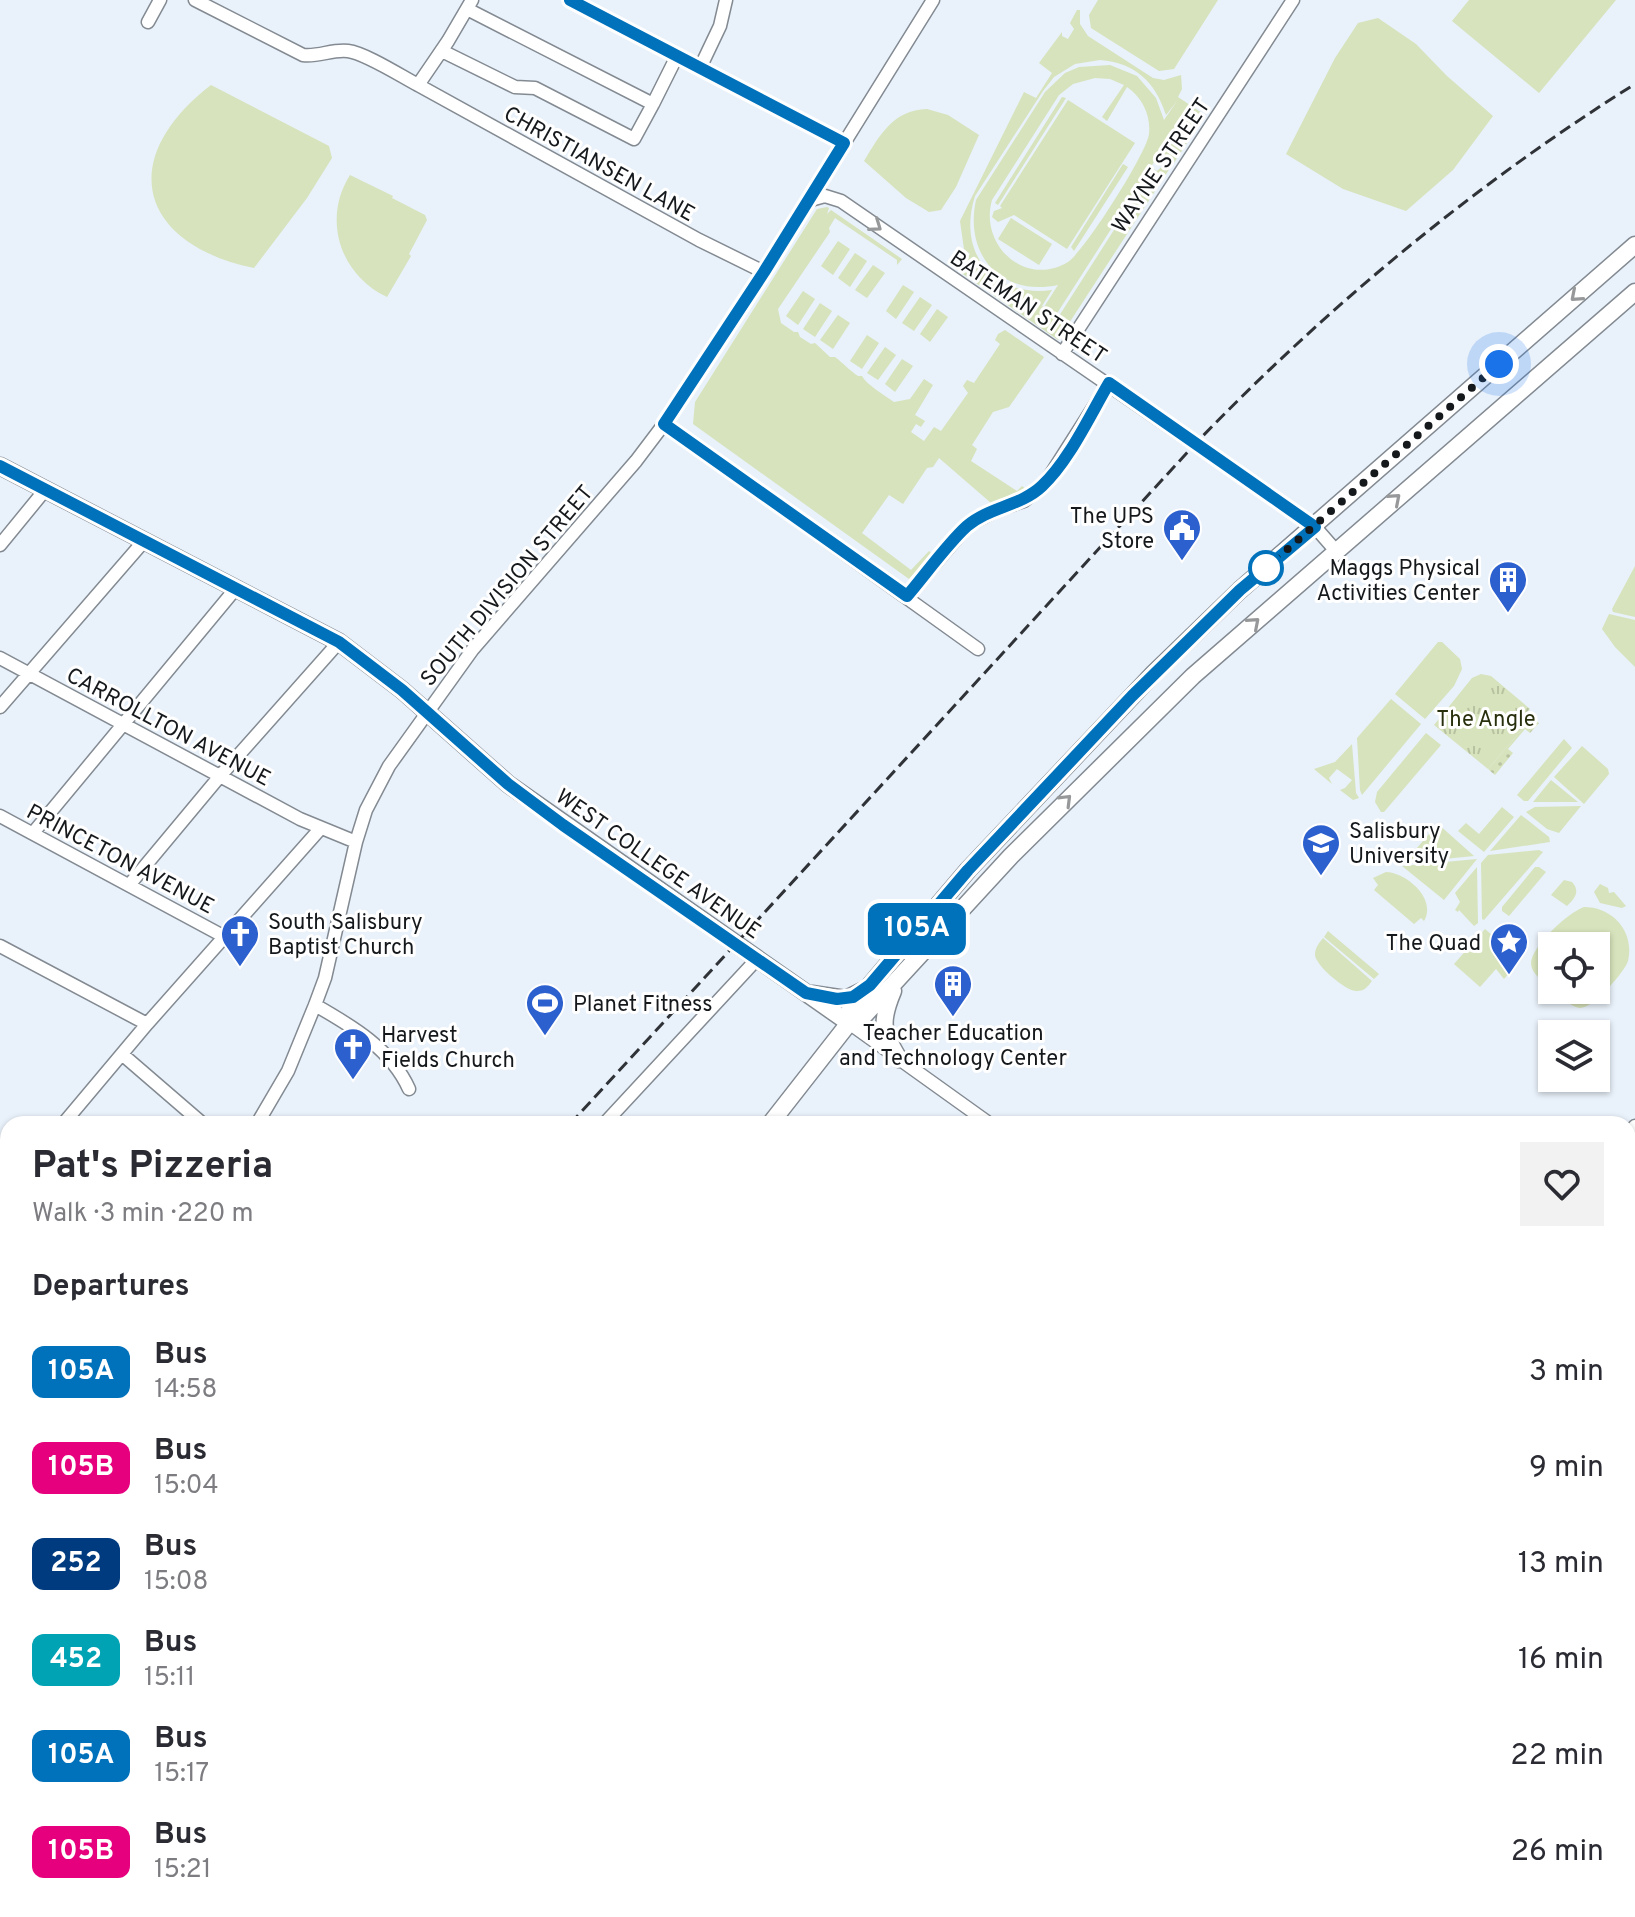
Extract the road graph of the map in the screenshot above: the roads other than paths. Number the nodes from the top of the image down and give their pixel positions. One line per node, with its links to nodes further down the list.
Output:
1 (160, 0): 8 (street)
2 (195, 0): 12 (street, CHRISTIANSEN LANE)
3 (569, 0): 10 (street)
4 (726, 0): 11 (street)
5 (933, 0): 14 (street, SOUTH DIVISION STREET)
6 (1293, 0): 19 (street, WAYNE STREET)
7 (469, 5): 9 (street); 13 (street)
8 (148, 22)
9 (442, 51): 12 (street); 13 (street)
10 (677, 56): 11 (street); 13 (street)
11 (700, 68): 14 (street)
12 (418, 85): 17 (street, CHRISTIANSEN LANE)
13 (653, 104)
14 (844, 143): 15 (street, SOUTH DIVISION STREET)
15 (807, 201): 17 (street, SOUTH DIVISION STREET); 19 (street, BATEMAN STREET, one-way to 19)
16 (1635, 245): 24 (main road, one-way to 24)
17 (764, 272): 21 (street, SOUTH DIVISION STREET)
18 (1635, 292): 27 (main road, one-way to 18)
19 (1062, 354): 20 (street, BATEMAN STREET)
20 (1109, 383): 24 (street, BATEMAN STREET); 29 (street)
21 (664, 424): 29 (street); 35 (street, SOUTH DIVISION STREET)
22 (0, 466): 23 (main road, WEST COLLEGE AVENUE)
23 (45, 490): 25 (main road, WEST COLLEGE AVENUE); 26 (street)
24 (1315, 527): 27 (street, BATEMAN STREET); 38 (main road)
25 (144, 541): 28 (main road, WEST COLLEGE AVENUE); 33 (street)
26 (0, 545)
27 (1336, 551): 43 (main road, one-way to 27)
28 (237, 587): 30 (main road, WEST COLLEGE AVENUE); 36 (street)
29 (907, 596): 31 (street)
30 (339, 642): 35 (main road, WEST COLLEGE AVENUE); 37 (street)
31 (978, 649)
32 (0, 658): 33 (street, CARROLLTON AVENUE)
33 (29, 673): 34 (street); 36 (street, CARROLLTON AVENUE)
34 (0, 707)
35 (426, 713): 42 (street, SOUTH DIVISION STREET); 47 (main road, WEST COLLEGE AVENUE)
36 (124, 724): 37 (street, CARROLLTON AVENUE); 41 (street)
37 (220, 776): 40 (street, CARROLLTON AVENUE); 44 (street)
38 (1042, 791): 43 (main road); 49 (main road)
39 (0, 816): 41 (street, PRINCETON AVENUE)
40 (320, 829): 42 (street); 45 (street)
41 (33, 833): 44 (street, PRINCETON AVENUE)
42 (356, 842): 51 (street, SOUTH DIVISION STREET)
43 (1011, 856): 48 (main road)
44 (130, 884): 45 (street, PRINCETON AVENUE)
45 (223, 936): 53 (street)
46 (0, 946): 53 (street)
47 (758, 958): 50 (main road, WEST COLLEGE AVENUE); 60 (street)
48 (897, 980): 52 (main road); 55 (main road)
49 (870, 985): 50 (main road); 52 (main road)
50 (806, 993): 52 (main road, WEST COLLEGE AVENUE)
51 (315, 1005): 56 (street); 59 (street, SOUTH DIVISION STREET)
52 (849, 1023): 55 (street, WEST COLLEGE AVENUE); 61 (main road)
53 (147, 1024): 54 (street)
54 (123, 1055): 57 (street); 58 (street)
55 (899, 1059): 62 (street, WEST COLLEGE AVENUE)
56 (409, 1089)
57 (70, 1116)
58 (194, 1116)
59 (262, 1116)
60 (611, 1116)
61 (776, 1116)
62 (968, 1116)

